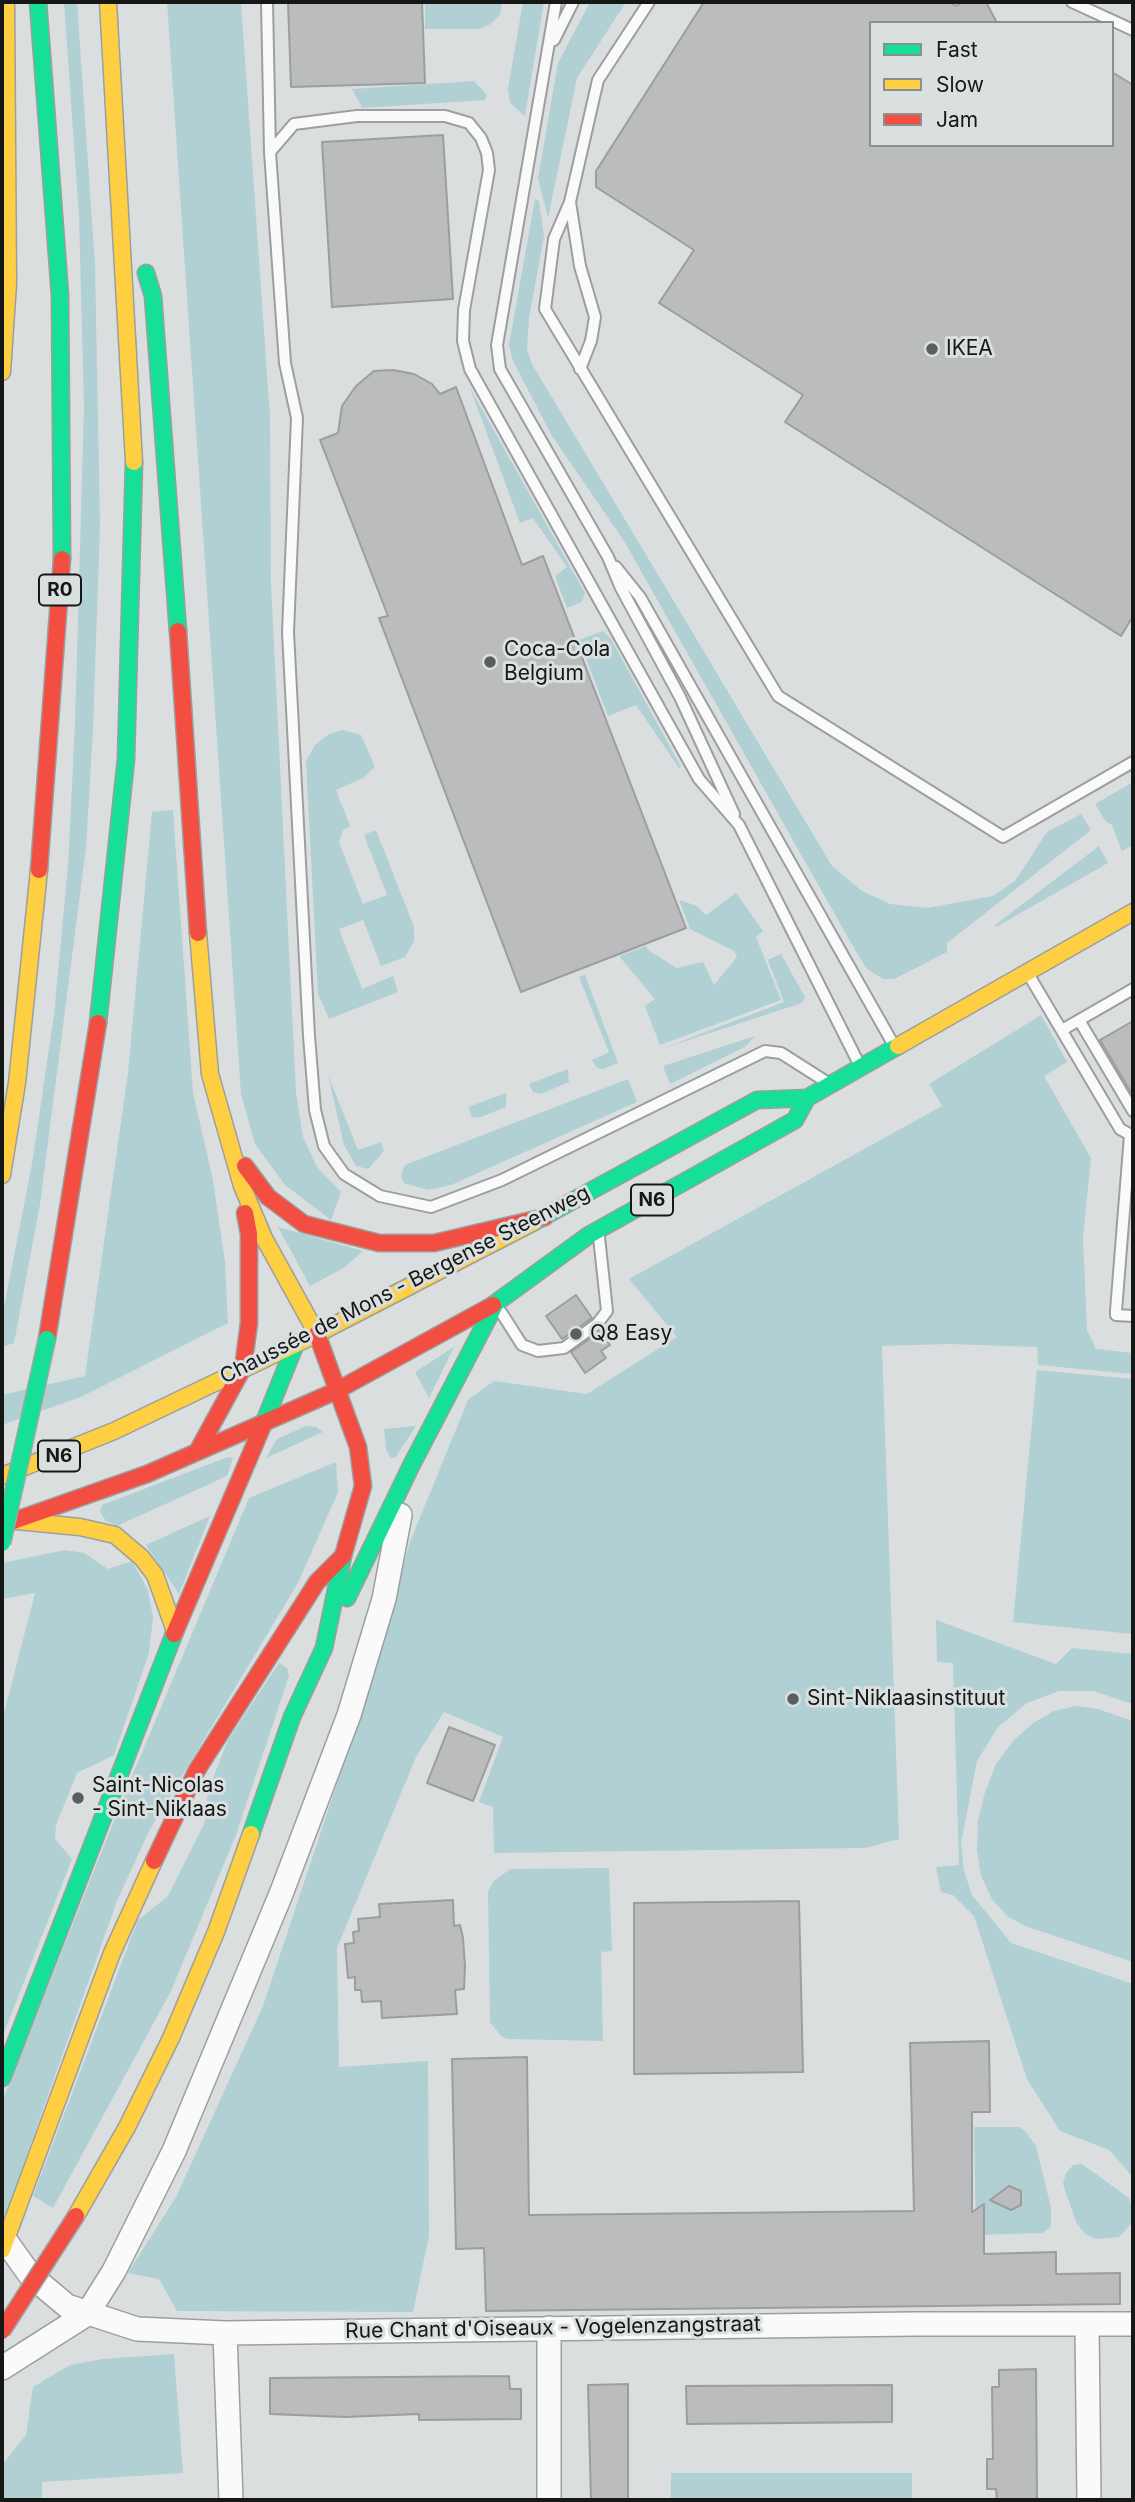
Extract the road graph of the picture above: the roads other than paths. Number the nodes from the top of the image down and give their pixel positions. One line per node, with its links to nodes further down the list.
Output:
1 (6, 2): 17 (main road)
2 (38, 2): 33 (main road, R0)
3 (108, 2): 14 (main road)
4 (267, 2): 13 (lane)
5 (556, 2): 12 (lane)
6 (573, 2): 12 (lane)
7 (649, 2): 15 (lane)
8 (1072, 2): 9 (lane)
9 (1113, 21)
10 (1114, 21): 11 (lane)
11 (1133, 30)
12 (548, 52): 18 (lane)
13 (270, 152): 20 (lane); 28 (lane)
14 (121, 187): 32 (main road); 48 (main road, bridge)
15 (570, 202): 16 (lane); 16 (lane)
16 (580, 369): 19 (lane)
17 (2, 372)
18 (608, 556): 20 (lane); 26 (lane)
19 (1133, 762)
20 (738, 825): 27 (lane)
21 (1133, 912): 22 (main road, Chaussée de Mons - Bergense Steenweg / N6)
22 (1027, 971): 25 (lane); 26 (main road, Chaussée de Mons - Bergense Steenweg / N6)
23 (1133, 989): 24 (lane)
24 (1079, 1020): 25 (lane); 30 (lane)
25 (1062, 1030): 31 (lane)
26 (896, 1048): 27 (main road, Chaussée de Mons - Bergense Steenweg / N6)
27 (860, 1067): 28 (main road, Chaussée de Mons - Bergense Steenweg / N6)
28 (830, 1084): 29 (main road, Chaussée de Mons - Bergense Steenweg / N6)
29 (807, 1098): 35 (main road, Chaussée de Mons - Bergense Steenweg / N6); 36 (main road, Chaussée de Mons - Bergense Steenweg / N6)
30 (1133, 1111)
31 (1131, 1135): 38 (lane)
32 (226, 1141): 34 (main road); 35 (main road)
33 (2, 1175)
34 (242, 1186): 39 (main road); 41 (main road)
35 (545, 1217): 39 (main road, Chaussée de Mons - Bergense Steenweg / N6)
36 (598, 1230): 37 (main road, Chaussée de Mons - Bergense Steenweg / N6); 37 (lane)
37 (496, 1303): 42 (main road, Chaussée de Mons - Bergense Steenweg / N6); 45 (main road)
38 (1133, 1317)
39 (317, 1334): 40 (main road, Chaussée de Mons - Bergense Steenweg / N6); 42 (main road)
40 (296, 1343): 41 (main road, Chaussée de Mons - Bergense Steenweg / N6); 43 (main road)
41 (243, 1368): 44 (main road); 46 (main road, Chaussée de Mons - Bergense Steenweg / N6)
42 (336, 1391): 43 (main road, Chaussée de Mons - Bergense Steenweg / N6); 49 (main road)
43 (263, 1425): 44 (main road, Chaussée de Mons - Bergense Steenweg / N6); 50 (main road)
44 (197, 1452): 47 (main road, Chaussée de Mons - Bergense Steenweg / N6)
45 (412, 1464): 51 (main road); 54 (street)
46 (2, 1476)
47 (9, 1523): 50 (main road)
48 (2, 1543)
49 (343, 1556): 51 (main road); 53 (main road)
50 (175, 1632): 52 (main road)
51 (324, 1647): 58 (main road, bridge)
52 (2, 2078)
53 (3, 2245): 54 (street, Rue Chant d'Oiseaux - Vogelenzangstraat)
54 (87, 2314): 59 (street, Rue Chant d'Oiseaux - Vogelenzangstraat); 60 (street)
55 (1133, 2324): 56 (street, Rue Chant d'Oiseaux - Vogelenzangstraat)
56 (1087, 2326): 57 (street, Rue Chant d'Oiseaux - Vogelenzangstraat); 63 (street)
57 (549, 2328): 59 (street, Rue Chant d'Oiseaux - Vogelenzangstraat); 62 (street)
58 (2, 2332)
59 (225, 2333): 61 (street)
60 (2, 2368)
61 (232, 2500)
62 (549, 2500)
63 (1089, 2500)

